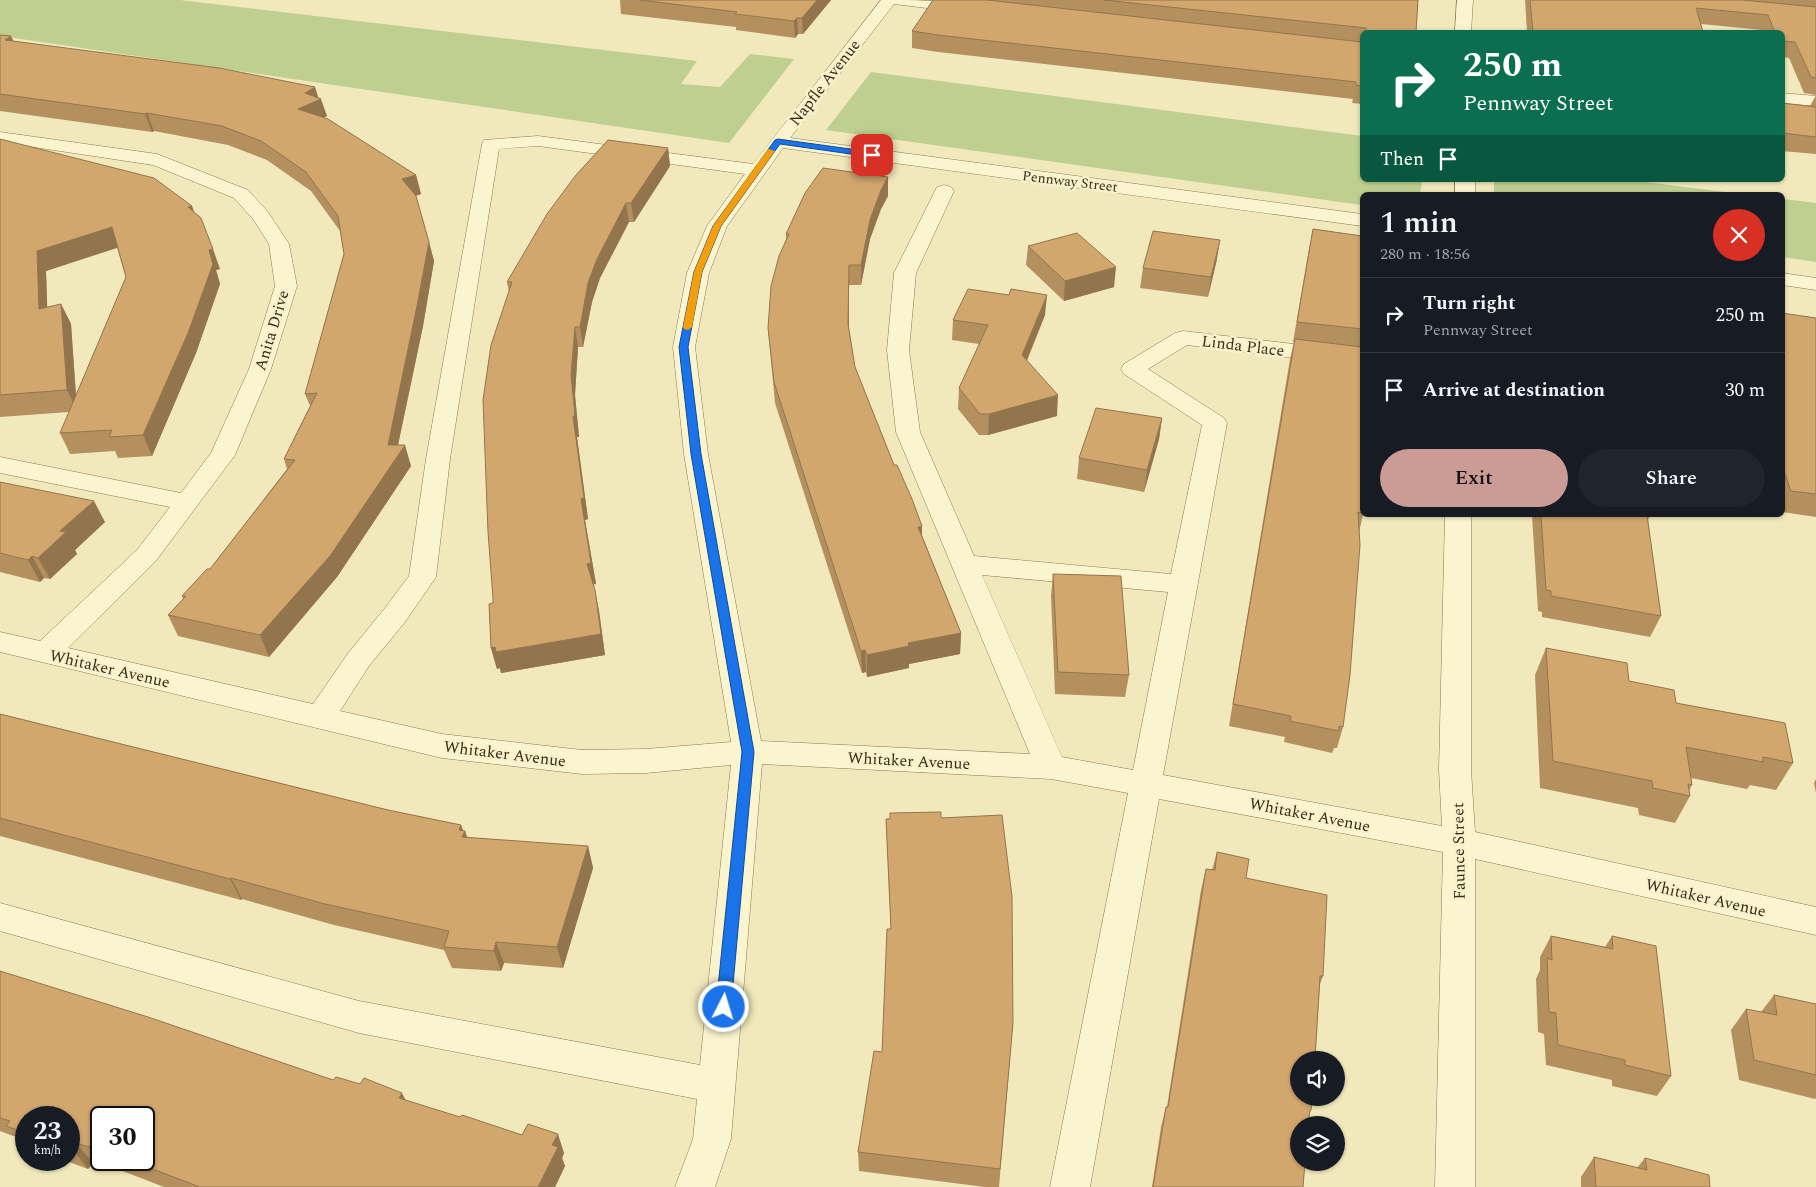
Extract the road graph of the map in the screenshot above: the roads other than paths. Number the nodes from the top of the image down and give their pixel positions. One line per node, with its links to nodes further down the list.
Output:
1 (889, 0): 9 (street, Napfle Avenue)
2 (895, 0): 4 (street)
3 (1465, 0): 5 (street)
4 (985, 10)
5 (1464, 30)
6 (1785, 98): 7 (street)
7 (1816, 101)
8 (0, 137): 17 (street, Anita Drive)
9 (778, 142): 10 (street, Napfle Avenue); 12 (street, Pennway Street)
10 (757, 170): 23 (street); 24 (street, Napfle Avenue)
11 (944, 191): 19 (street)
12 (1360, 220)
13 (1785, 279): 14 (street)
14 (1816, 284)
15 (1360, 359): 20 (street, Linda Place)
16 (0, 465): 17 (street)
17 (188, 502): 22 (street, Anita Drive)
18 (1458, 517): 27 (street, Faunce Street)
19 (965, 564): 20 (street); 25 (street)
20 (1183, 584): 26 (street)
21 (0, 642): 22 (street, Whitaker Avenue)
22 (45, 653): 23 (street, Whitaker Avenue)
23 (320, 717): 24 (street, Whitaker Avenue)
24 (748, 752): 25 (street, Whitaker Avenue); 30 (street, Napfle Avenue)
25 (1051, 767): 26 (street, Whitaker Avenue)
26 (1146, 784): 27 (street, Whitaker Avenue); 32 (street)
27 (1459, 842): 29 (street, Whitaker Avenue); 33 (street, Faunce Street)
28 (0, 917): 30 (street)
29 (1816, 921)
30 (716, 1085): 31 (street, Napfle Avenue)
31 (695, 1187)
32 (1070, 1187)
33 (1455, 1187)

